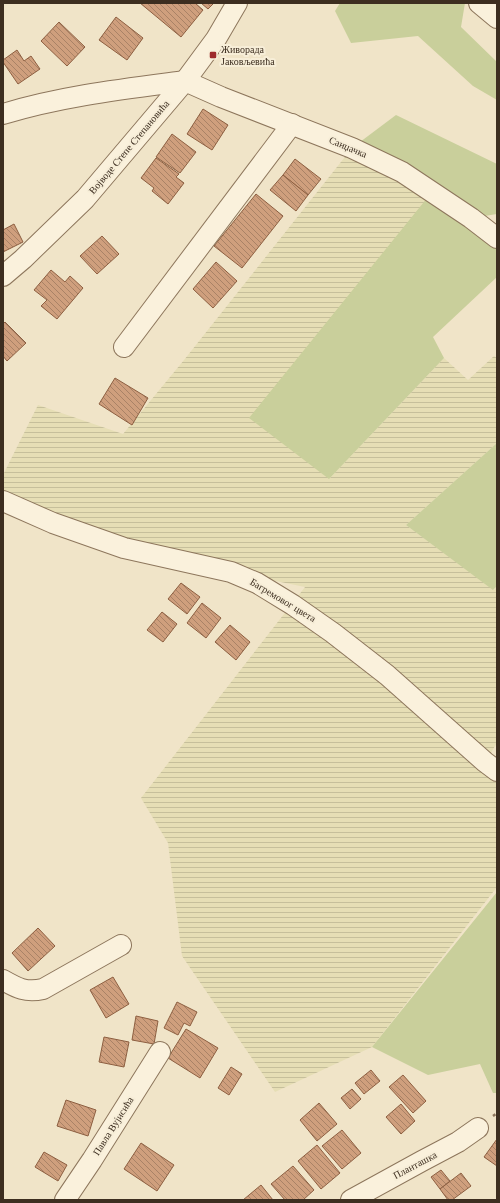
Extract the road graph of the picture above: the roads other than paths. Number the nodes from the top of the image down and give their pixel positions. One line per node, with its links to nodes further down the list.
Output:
1 (237, 3): 4 (street, Војводе Степе Степановића)
2 (479, 3): 3 (street)
3 (497, 18)
4 (185, 81): 5 (street); 6 (street, Санџачка); 8 (street, Војводе Степе Степановића)
5 (3, 114)
6 (292, 124): 7 (street, Санџачка); 9 (street)
7 (497, 238)
8 (3, 276)
9 (124, 347)
10 (3, 501): 11 (street, Багремовог цвета)
11 (497, 771)
12 (121, 945): 13 (street)
13 (3, 980)
14 (160, 1052): 16 (street, Павла Вујисића)
15 (478, 1128): 17 (street, Планташка)
16 (66, 1200)
17 (351, 1200)

